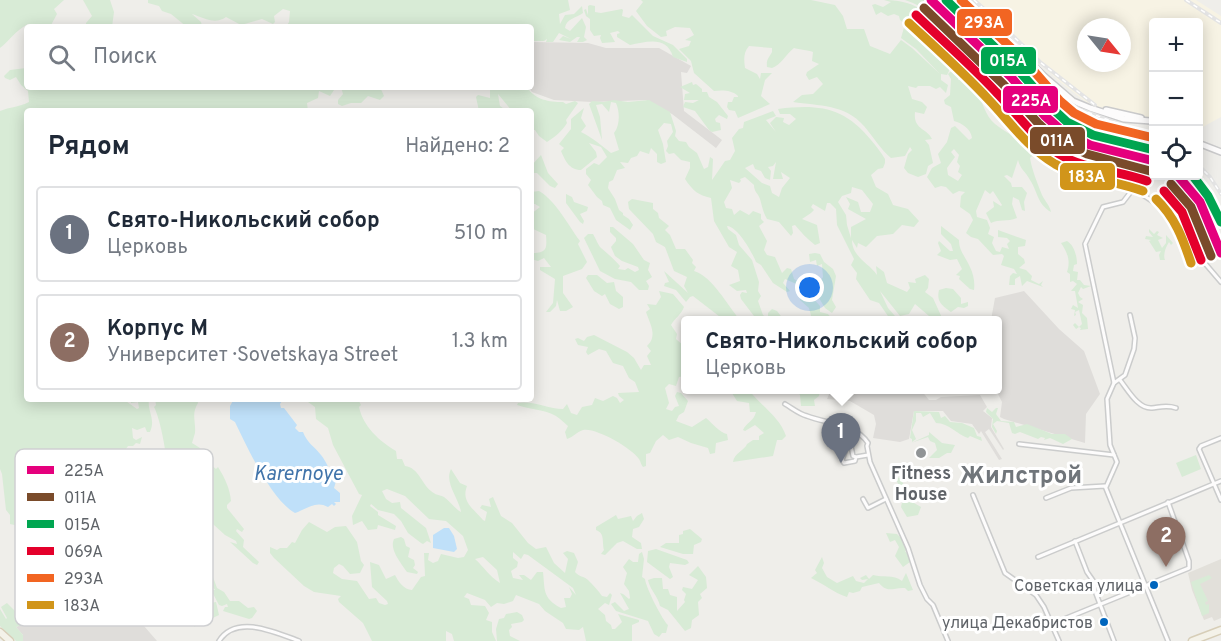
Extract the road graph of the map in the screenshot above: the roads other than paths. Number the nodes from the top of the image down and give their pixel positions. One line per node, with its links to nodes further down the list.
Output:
1 (967, 0): 2 (main road)
2 (1149, 121)
3 (1203, 145): 4 (main road)
4 (1221, 152)
5 (1221, 282): 8 (street)
6 (1130, 315): 7 (street)
7 (1120, 380): 8 (street); 10 (street)
8 (1114, 383): 14 (street)
9 (785, 404): 13 (street)
10 (1176, 408)
11 (1221, 438): 17 (street)
12 (1019, 444): 14 (street)
13 (868, 455): 15 (street); 21 (street)
14 (1114, 455): 18 (street)
15 (856, 457): 15 (street)
16 (1221, 481): 17 (street)
17 (1214, 484): 23 (street); 24 (street)
18 (1105, 486): 20 (street); 25 (street)
19 (973, 495): 30 (street)
20 (1046, 498)
21 (886, 499): 22 (street); 38 (street)
22 (863, 500)
23 (1221, 500)
24 (1168, 502): 25 (street); 28 (street)
25 (1121, 522): 26 (street); 28 (street)
26 (1075, 541): 27 (street); 29 (street)
27 (1038, 557)
28 (1146, 586): 29 (street); 41 (street)
29 (1100, 604): 30 (street); 40 (street)
30 (1052, 624): 39 (street)
31 (0, 632): 35 (main road)
32 (1220, 632): 42 (main road)
33 (0, 637): 34 (main road)
34 (4, 641)
35 (10, 641)
36 (219, 641): 37 (street)
37 (299, 641)
38 (948, 641)
39 (1059, 641)
40 (1114, 641)
41 (1168, 641)
42 (1192, 641)

